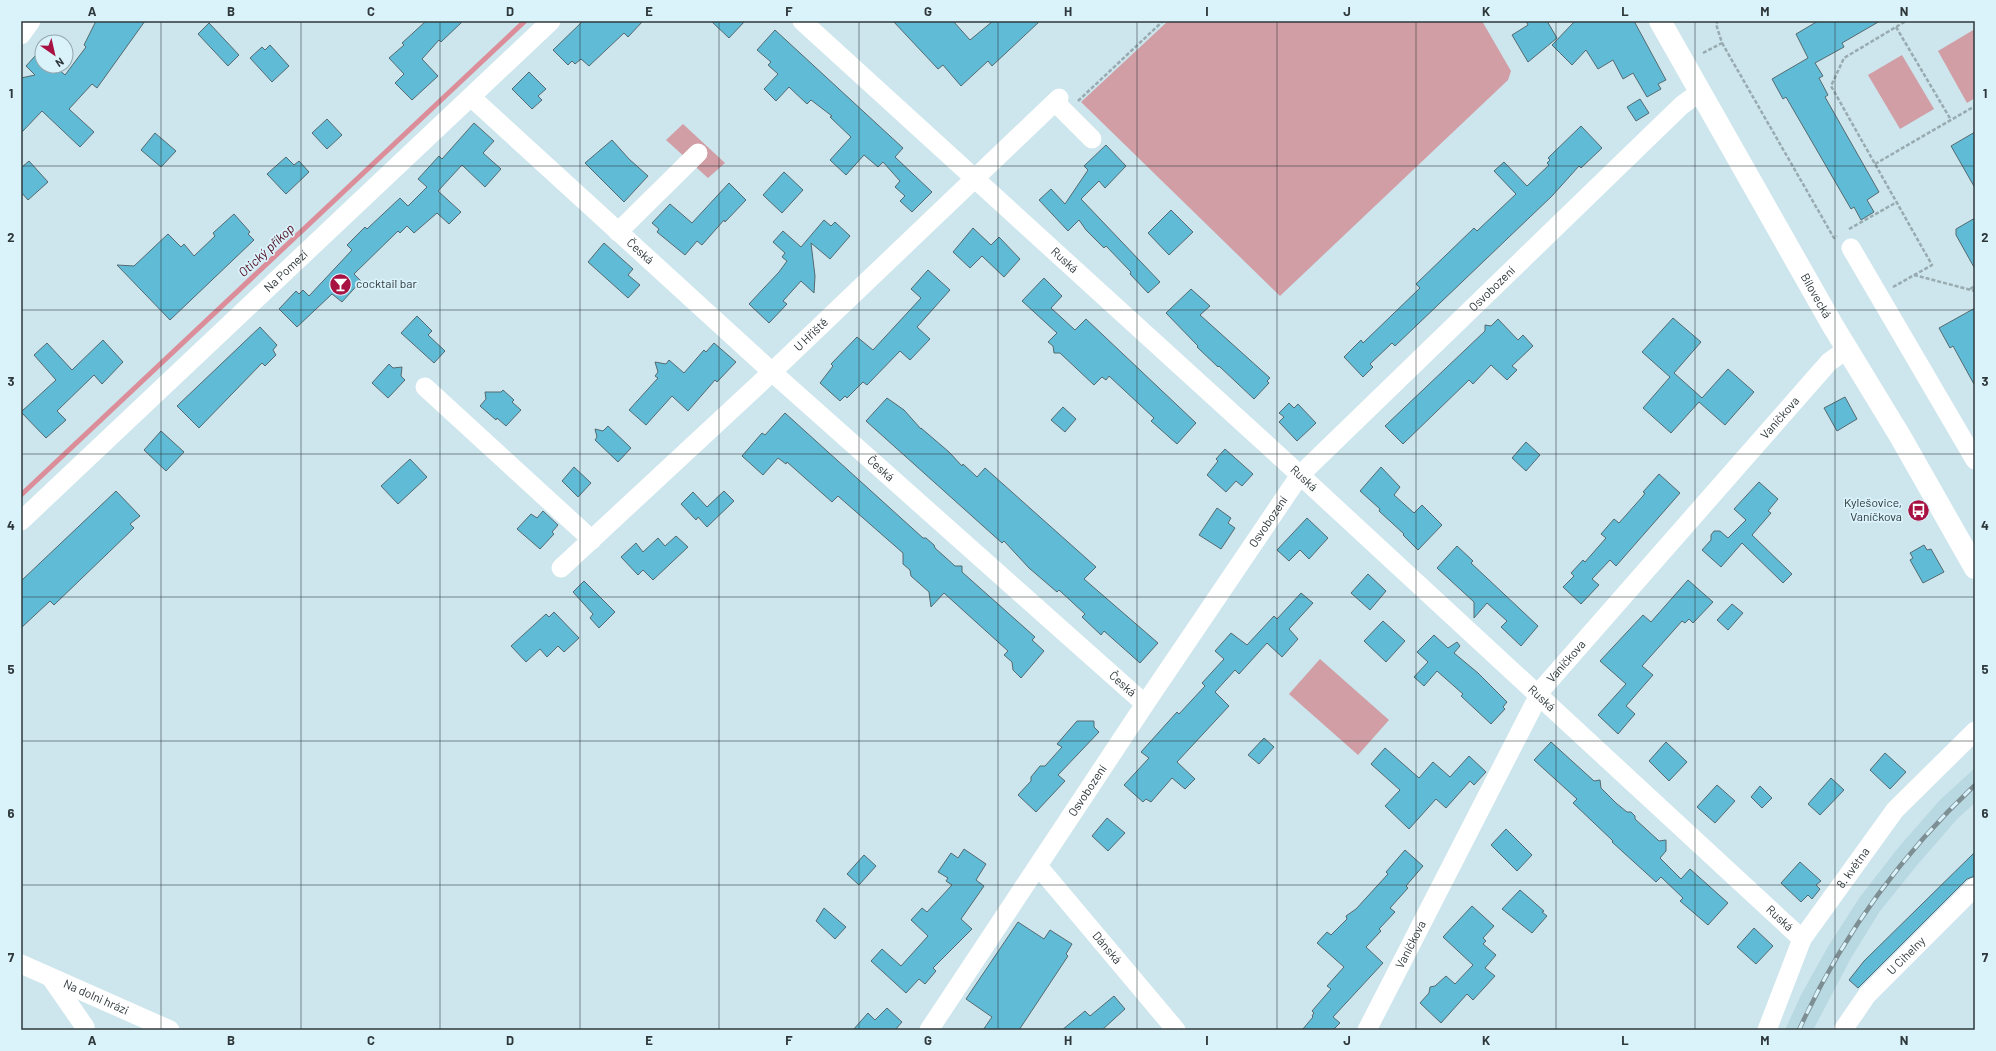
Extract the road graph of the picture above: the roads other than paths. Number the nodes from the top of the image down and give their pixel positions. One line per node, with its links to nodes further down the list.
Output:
1 (31, 21): 5 (street)
2 (551, 21): 7 (street, Na Pomezí)
3 (802, 21): 10 (street, Ruská)
4 (1660, 21): 6 (main road, Bílovecká)
5 (21, 35)
6 (1700, 92): 13 (main road, Bílovecká); 17 (street, Osvobození)
7 (471, 97): 11 (street, Česká); 18 (street, Na Pomezí)
8 (1092, 139): 10 (street, U Hřiště)
9 (698, 153): 11 (street, Česká)
10 (974, 179): 14 (street, U Hřiště); 17 (street, Ruská)
11 (618, 232): 14 (street, Česká)
12 (1847, 237): 16 (street)
13 (1847, 348): 21 (main road, Bílovecká); 22 (street, Vaníčkova)
14 (772, 372): 19 (street, U Hřiště); 23 (street, Česká)
15 (425, 387): 19 (street)
16 (1975, 460)
17 (1300, 475): 22 (street, Ruská); 23 (street, Osvobození)
18 (21, 521)
19 (592, 540): 20 (street, U Hřiště)
20 (560, 568)
21 (1975, 568)
22 (1538, 696): 27 (street, Ruská); 34 (street, Vaníčkova)
23 (1145, 704): 25 (street, Osvobození)
24 (1975, 731): 27 (street, 8. května)
25 (1038, 866): 32 (street, Osvobození); 33 (street, Dánská)
26 (1975, 886): 36 (street, U Cihelny)
27 (1802, 939): 35 (street, 8. května)
28 (21, 964): 29 (street, Na dolni hrázi)
29 (50, 977): 30 (street); 31 (street, Na dolni hrázi)
30 (83, 1030)
31 (170, 1030)
32 (929, 1030)
33 (1176, 1030)
34 (1367, 1030)
35 (1767, 1030)
36 (1843, 1030)

